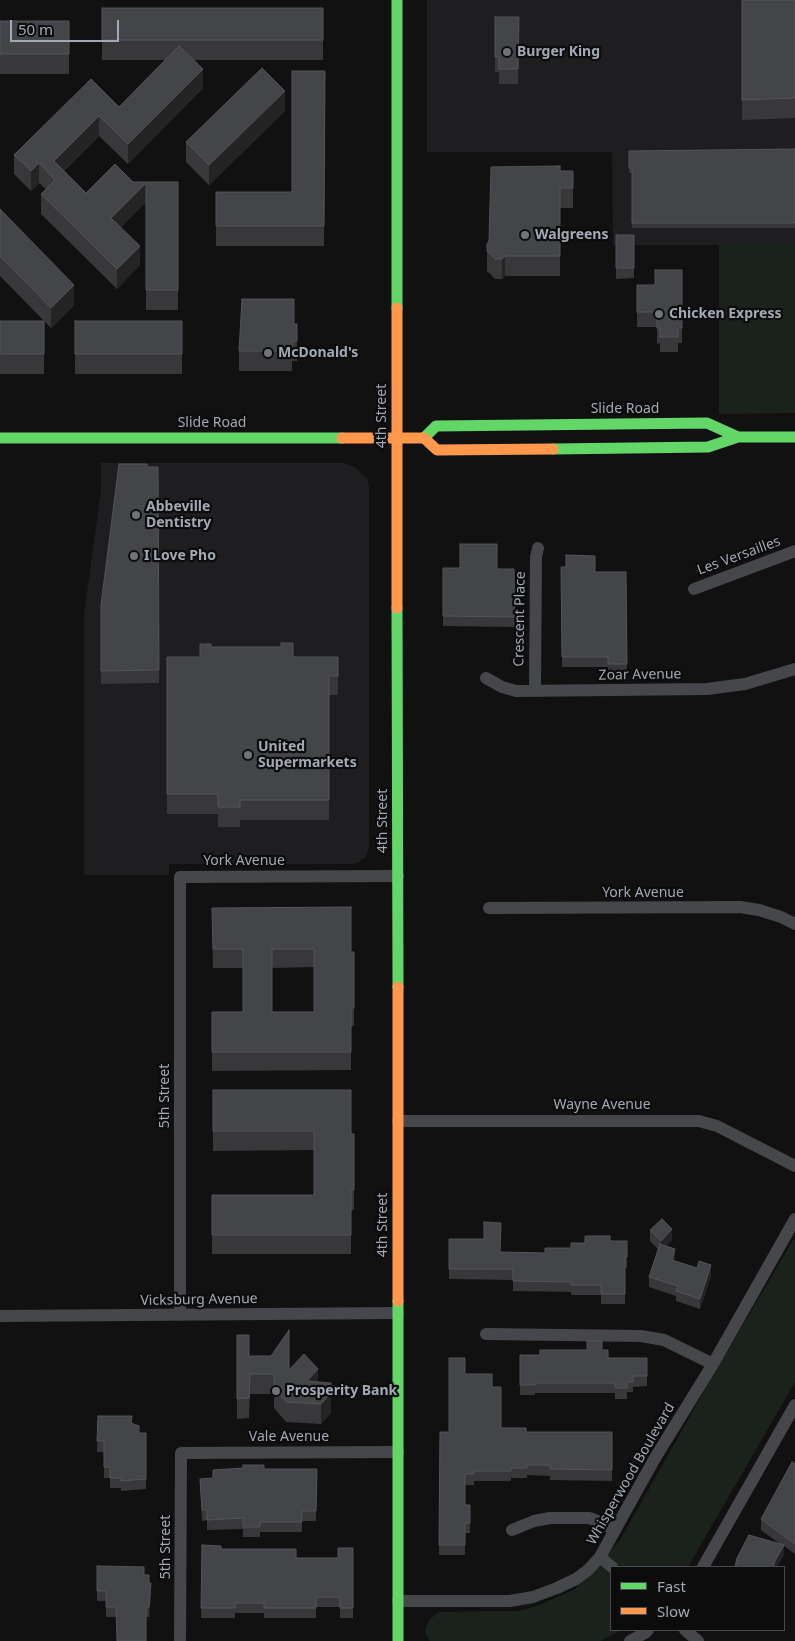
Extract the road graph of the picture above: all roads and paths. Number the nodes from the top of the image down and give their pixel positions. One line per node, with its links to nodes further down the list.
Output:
1 (398, 0): 5 (main road, 4th Street)
2 (738, 437): 3 (main road, Slide Road); 6 (main road, Slide Road); 6 (main road, Slide Road)
3 (795, 437)
4 (0, 438): 5 (main road, Slide Road)
5 (398, 438): 6 (main road, Slide Road); 13 (main road, 4th Street)
6 (424, 438)
7 (538, 548): 12 (street, Crescent Place)
8 (795, 551): 9 (street, Les Versailles)
9 (694, 589)
10 (795, 669): 12 (street, Zoar Avenue)
11 (486, 678): 12 (street, Zoar Avenue)
12 (535, 691)
13 (398, 876): 14 (street, York Avenue); 17 (main road, 4th Street)
14 (180, 877): 21 (street, 5th Street)
15 (489, 908): 16 (street, York Avenue)
16 (795, 924)
17 (398, 1121): 18 (street, Wayne Avenue); 20 (main road, 4th Street)
18 (795, 1166)
19 (795, 1219): 24 (street, Whisperwood Boulevard)
20 (398, 1313): 21 (street, Vicksburg Avenue); 26 (main road, 4th Street)
21 (180, 1315): 22 (street, Vicksburg Avenue)
22 (0, 1316)
23 (486, 1334): 24 (street)
24 (713, 1364): 29 (street, Whisperwood Boulevard)
25 (795, 1405): 32 (street)
26 (398, 1452): 27 (street, Vale Avenue); 33 (main road, 4th Street)
27 (181, 1453): 36 (street, 5th Street)
28 (512, 1530): 29 (street)
29 (614, 1530): 30 (street, Whisperwood Boulevard)
30 (600, 1557): 31 (street); 33 (street, Whisperwood Boulevard)
31 (611, 1566)
32 (704, 1566)
33 (398, 1601): 37 (main road, 4th Street)
34 (647, 1631): 38 (street)
35 (686, 1631): 39 (street)
36 (180, 1641)
37 (398, 1641)
38 (630, 1641)
39 (698, 1641)

